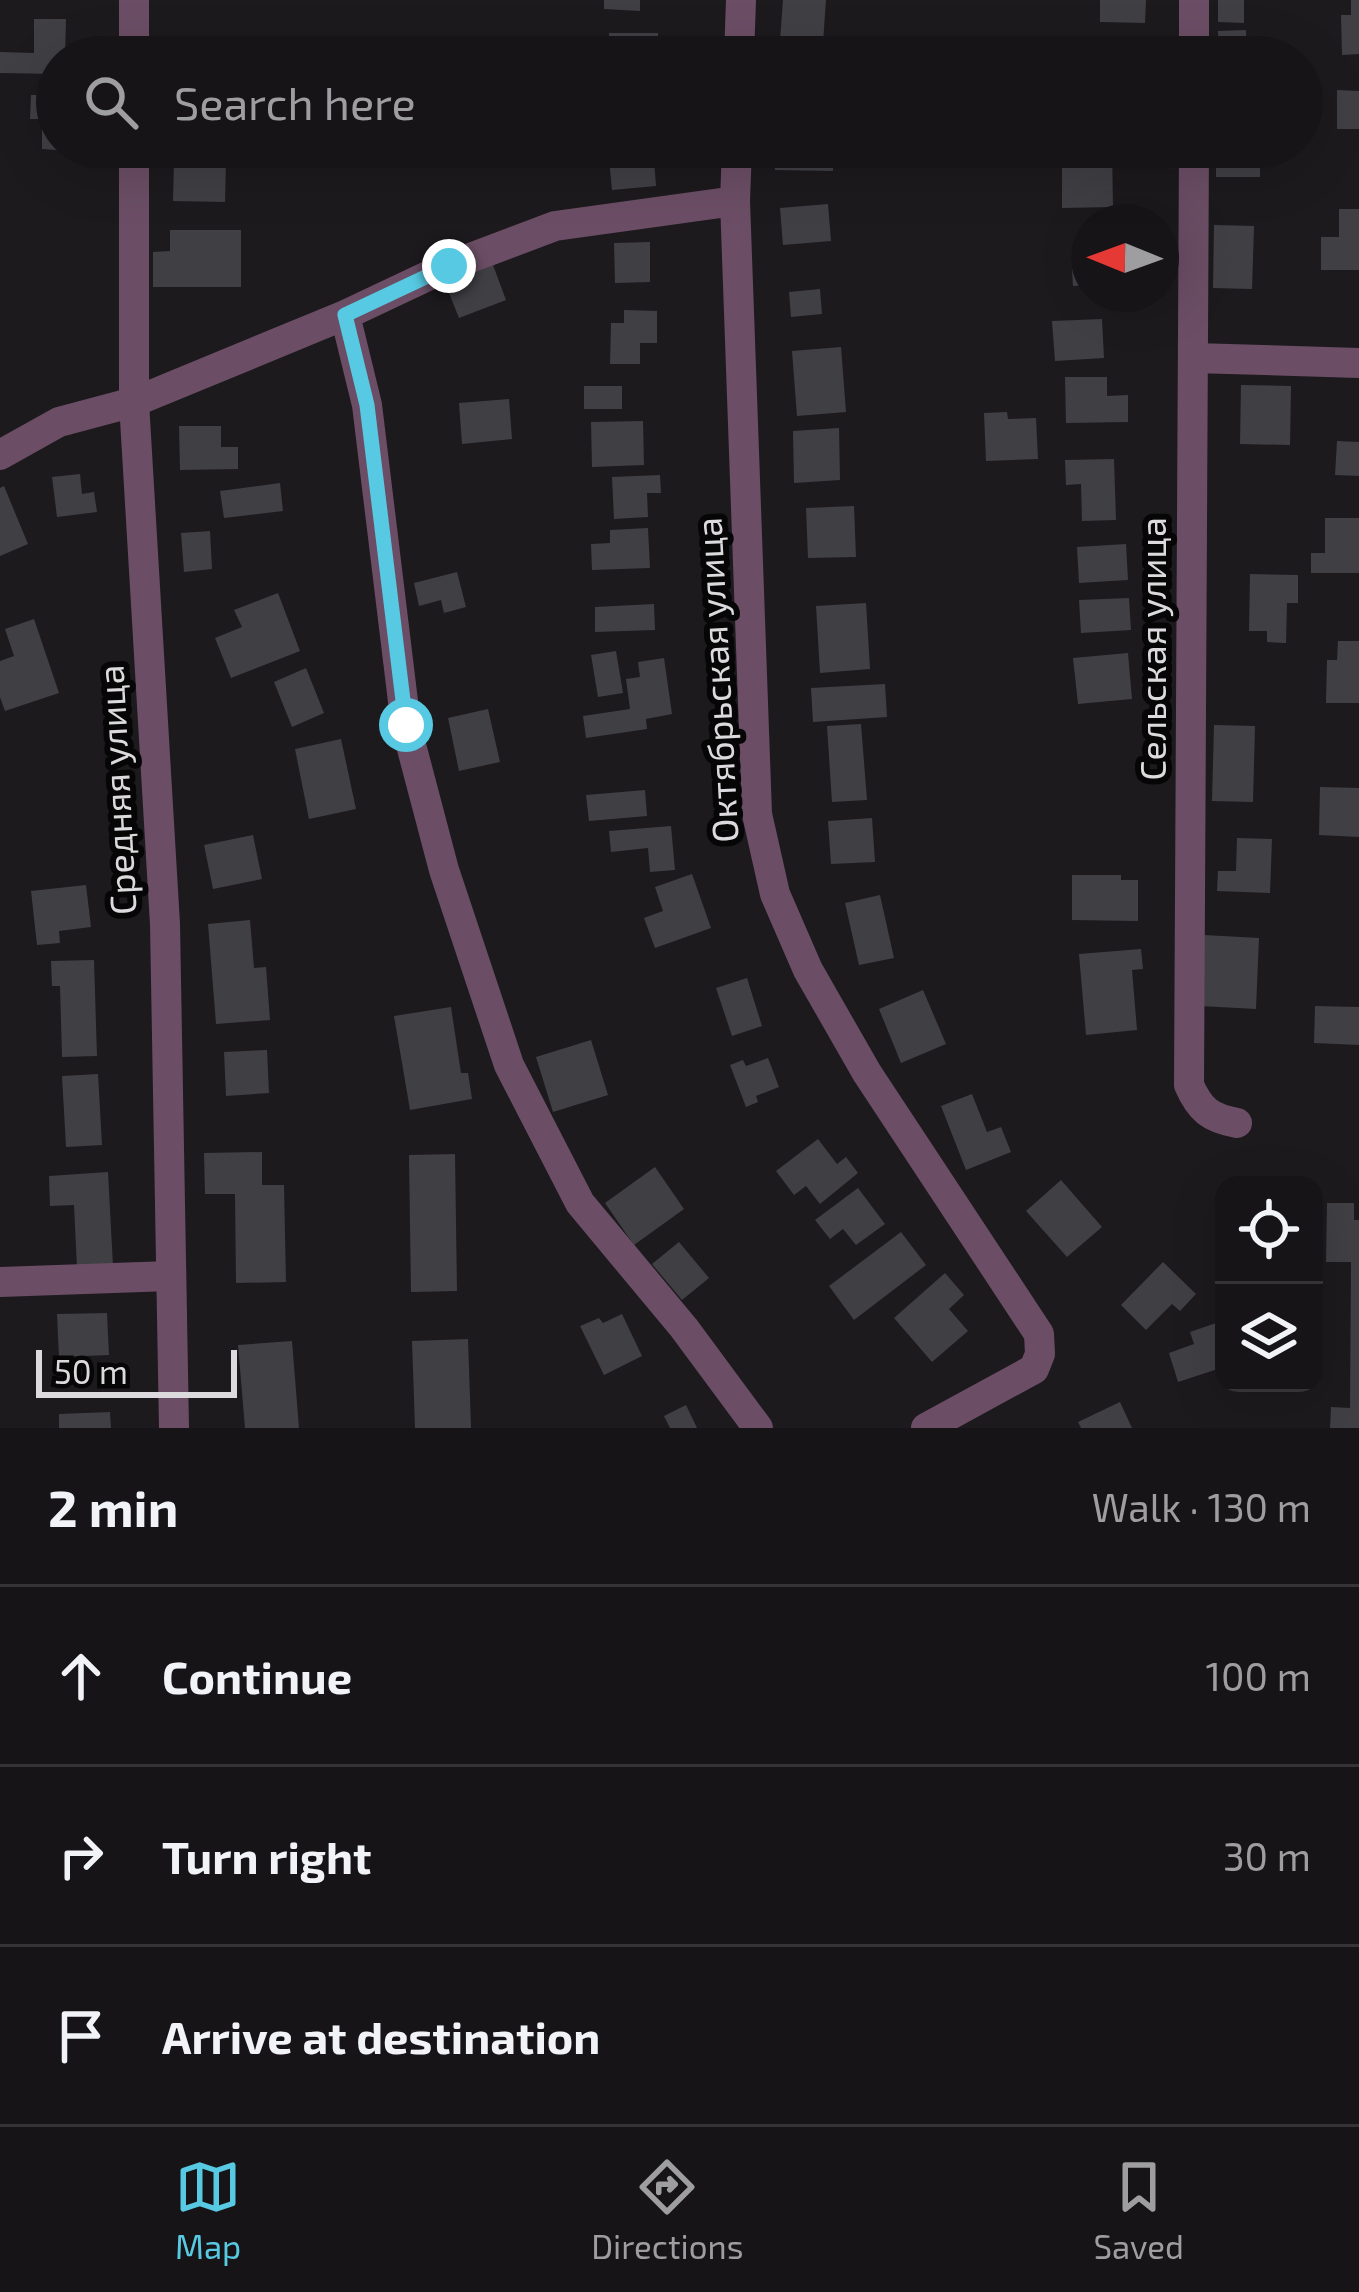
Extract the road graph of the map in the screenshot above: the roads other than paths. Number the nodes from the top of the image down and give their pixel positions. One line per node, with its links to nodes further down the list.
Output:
1 (134, 0): 4 (street)
2 (740, 0): 5 (street)
3 (1195, 0): 6 (street)
4 (134, 36)
5 (739, 36)
6 (1194, 36)
7 (134, 168): 14 (street, Средняя улица)
8 (736, 168): 10 (street, Октябрьская улица)
9 (1194, 168): 12 (street, Сельская улица)
10 (735, 201): 11 (street); 21 (street, Октябрьская улица)
11 (345, 315): 14 (street); 20 (street)
12 (1193, 358): 13 (street); 16 (street, Сельская улица)
13 (1359, 363)
14 (134, 402): 15 (street); 17 (street, Средняя улица)
15 (0, 455)
16 (1237, 1123)
17 (170, 1276): 18 (street); 19 (street, Средняя улица)
18 (0, 1282)
19 (174, 1428)
20 (758, 1428)
21 (926, 1428)

